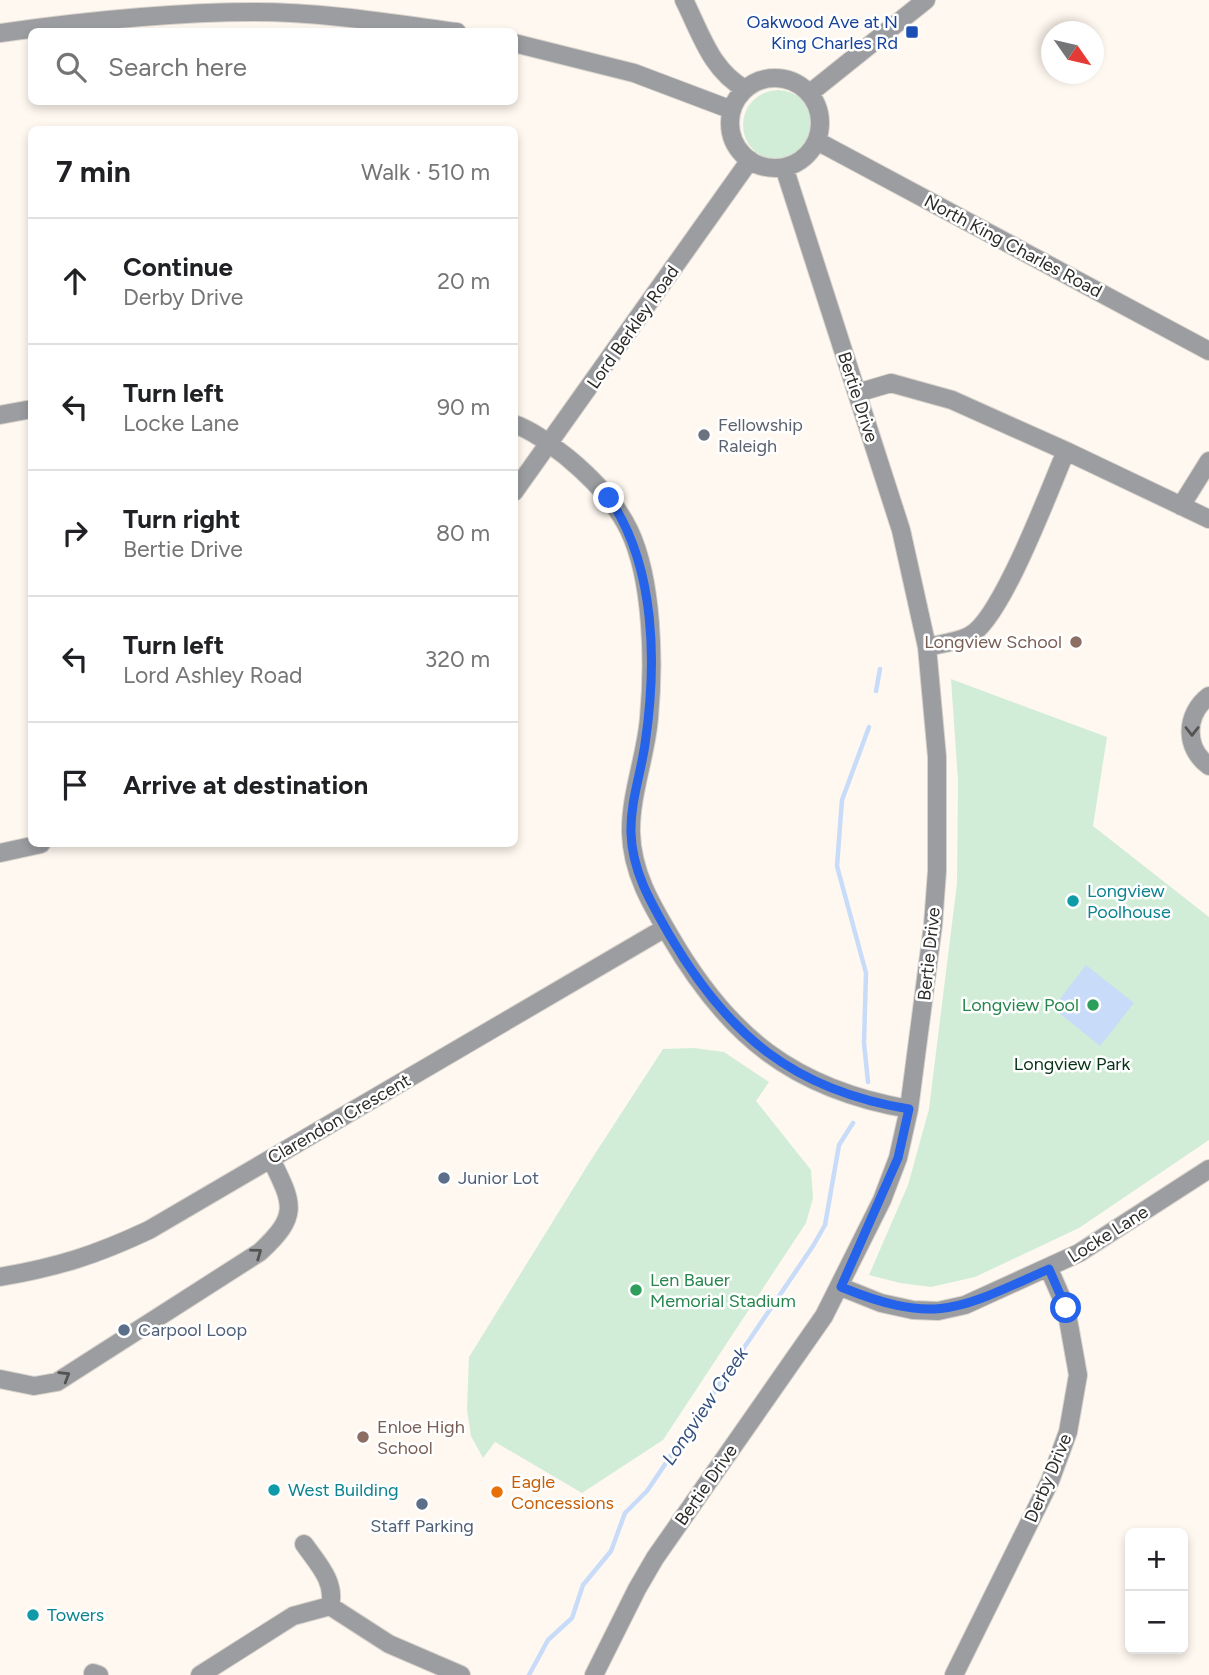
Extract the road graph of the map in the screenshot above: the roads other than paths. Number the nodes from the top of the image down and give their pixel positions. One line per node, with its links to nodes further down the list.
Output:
1 (684, 0): 8 (street)
2 (926, 0): 9 (street)
3 (36, 28): 4 (street)
4 (428, 28)
5 (28, 29): 6 (street)
6 (0, 33)
7 (518, 44): 10 (street)
8 (745, 89): 9 (street); 10 (street)
9 (810, 93): 11 (street)
10 (732, 110): 12 (street)
11 (817, 141): 13 (street); 14 (street, North King Charles Road)
12 (750, 160): 13 (street); 19 (street, Lord Berkley Road)
13 (784, 167): 15 (street, Bertie Drive)
14 (1209, 351)
15 (857, 393): 20 (street); 25 (street, Bertie Drive)
16 (28, 410): 17 (street)
17 (0, 415)
18 (518, 426): 19 (street)
19 (550, 444): 22 (street, Lord Berkley Road); 30 (street)
20 (1066, 451): 23 (street); 25 (street)
21 (1209, 461): 23 (street)
22 (518, 487)
23 (1181, 506): 24 (street)
24 (1209, 519)
25 (927, 647): 31 (street, Bertie Drive)
26 (1209, 696): 27 (street, one-way to 27)
27 (1209, 765)
28 (28, 847): 29 (street)
29 (0, 853)
30 (665, 928): 31 (street); 32 (street, Clarendon Crescent)
31 (909, 1109): 36 (street, Bertie Drive)
32 (271, 1160): 35 (street, Clarendon Crescent); 37 (street, one-way to 32)
33 (1209, 1169): 34 (street, Locke Lane)
34 (1049, 1269): 36 (street, Locke Lane); 43 (street, Derby Drive)
35 (0, 1277)
36 (841, 1287): 42 (street, Bertie Drive)
37 (0, 1379)
38 (304, 1544): 39 (street)
39 (330, 1606): 40 (street); 41 (street)
40 (200, 1675)
41 (461, 1675)
42 (594, 1675)
43 (954, 1675)

